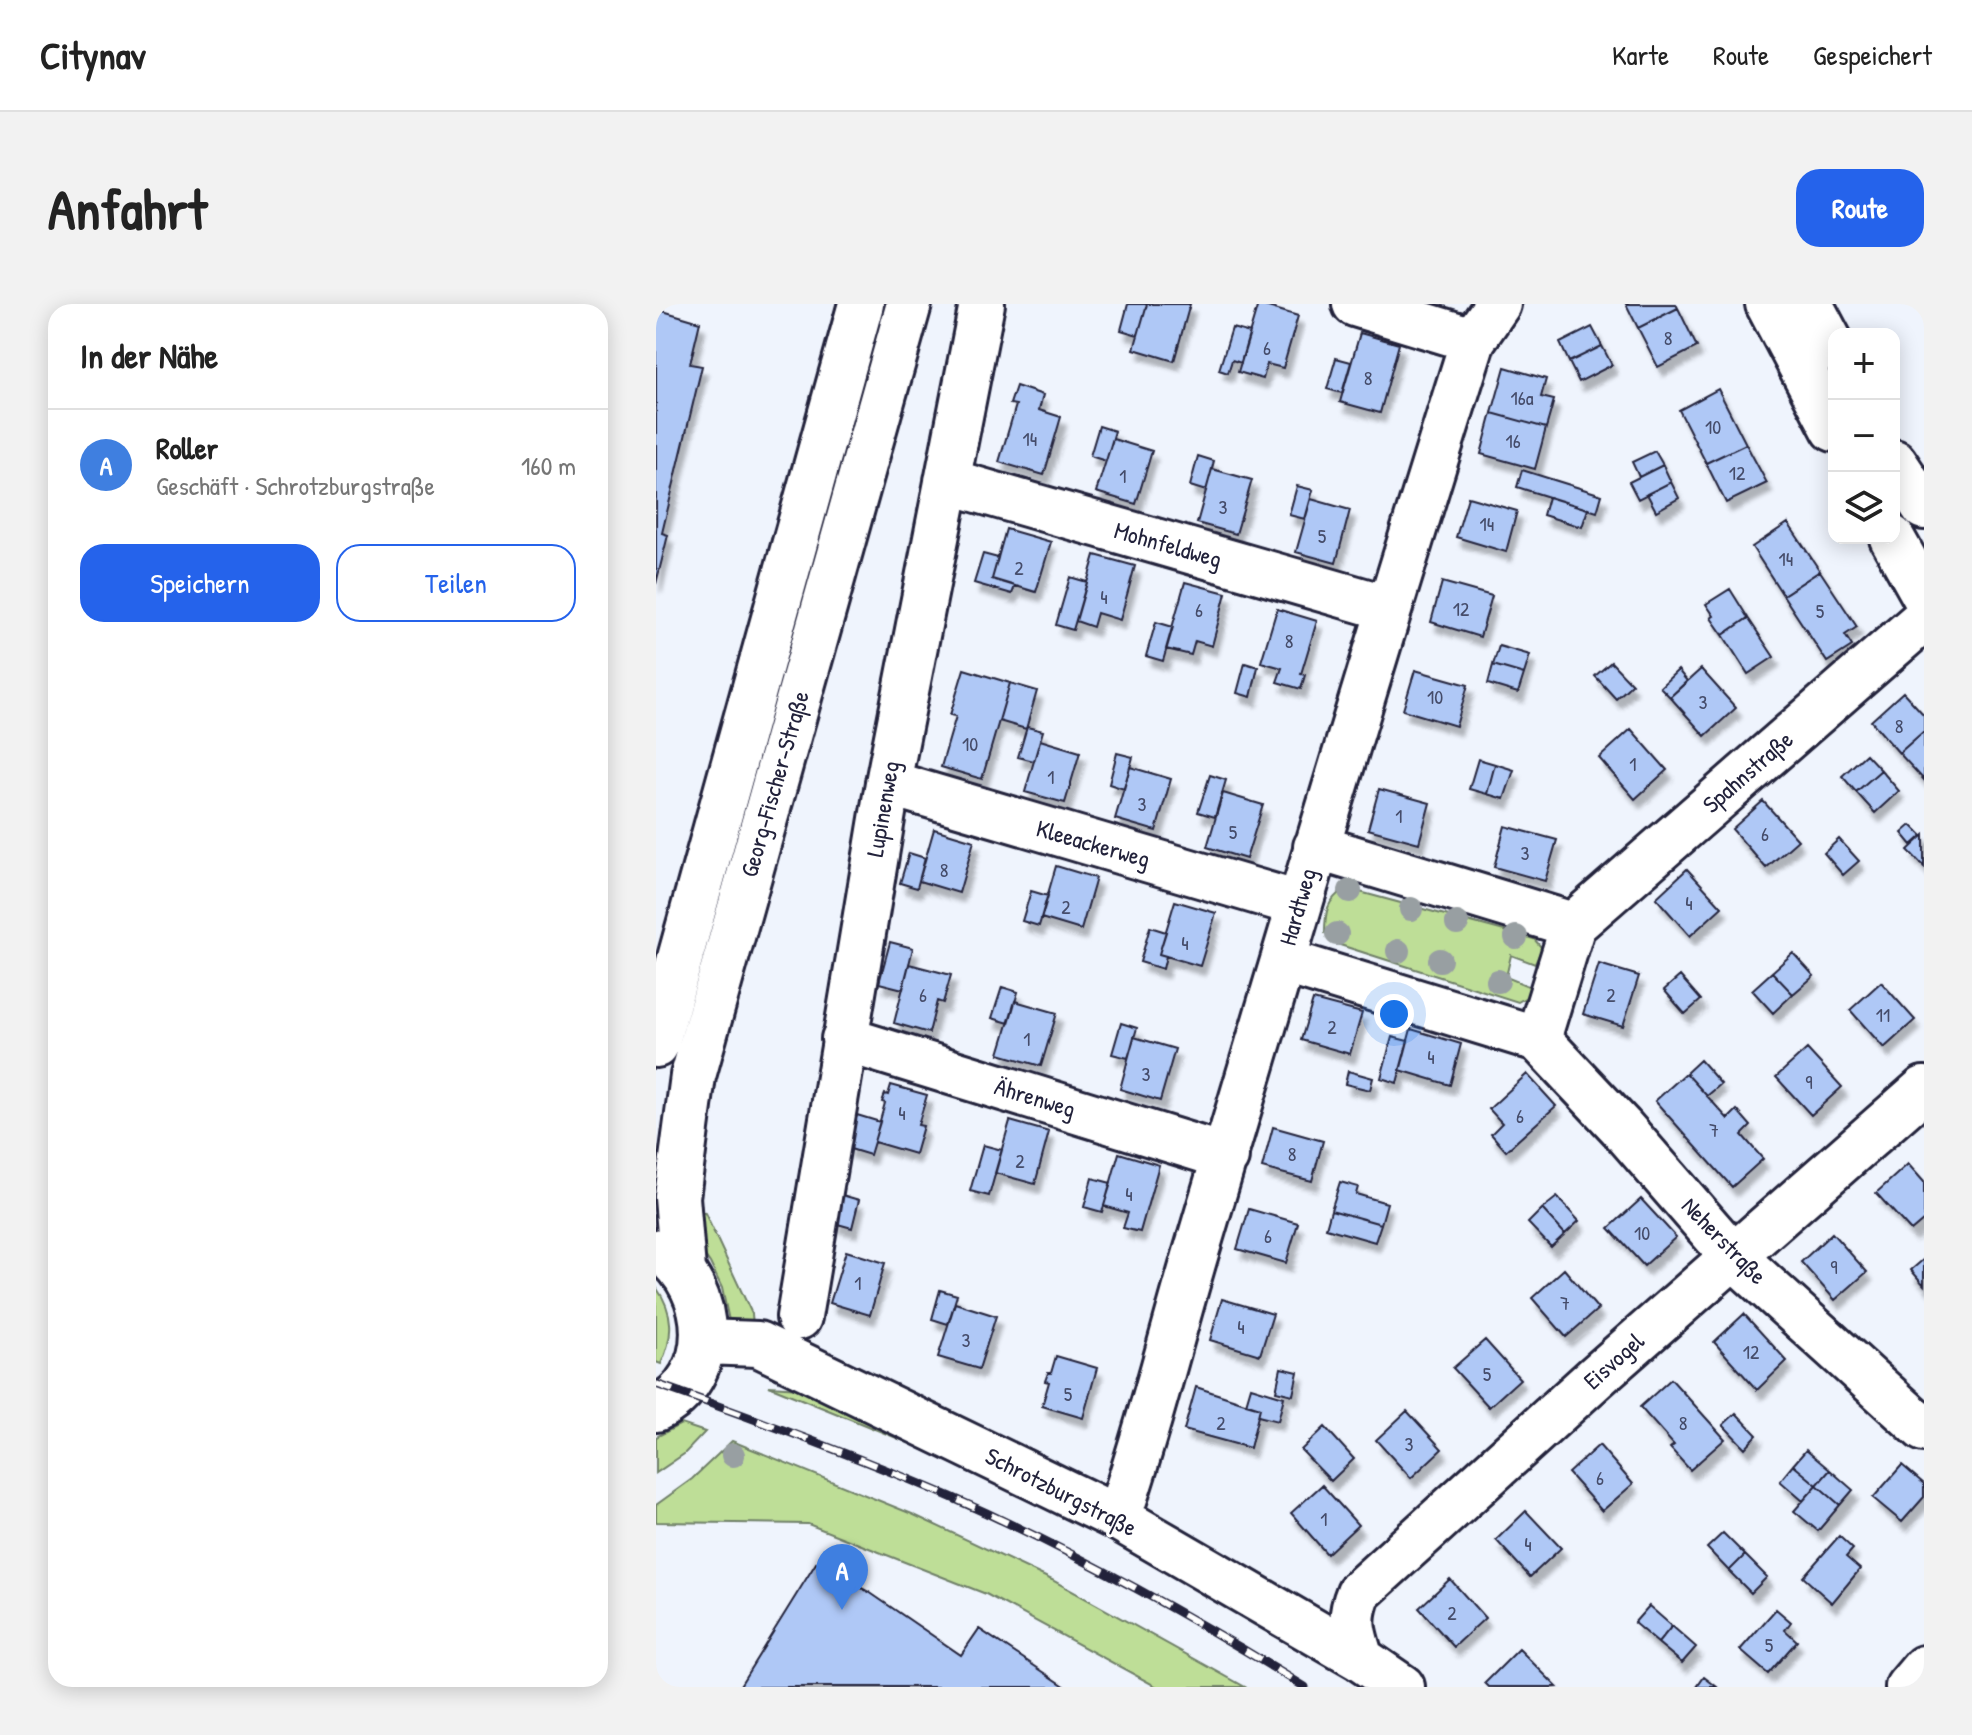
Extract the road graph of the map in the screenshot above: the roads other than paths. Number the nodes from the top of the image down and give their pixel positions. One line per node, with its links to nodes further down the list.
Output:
1 (861, 304): 25 (street, Georg-Fischer-Straße)
2 (909, 304): 29 (street, Georg-Fischer-Straße)
3 (982, 304): 12 (street, Lupinenweg)
4 (1355, 304): 9 (street)
5 (1498, 304): 9 (street, Hardtweg)
6 (1768, 304): 10 (street)
7 (1810, 304): 8 (street)
8 (1828, 338)
9 (1473, 340): 16 (street, Hardtweg)
10 (1828, 418)
11 (1900, 471): 13 (street)
12 (947, 481): 16 (street, Mohnfeldweg); 18 (street, Lupinenweg)
13 (1924, 507)
14 (1895, 544): 15 (street)
15 (1924, 595)
16 (1388, 608): 19 (street, Hardtweg)
17 (1924, 619): 21 (street, Spahnstraße)
18 (888, 783): 20 (street, Kleeackerweg); 23 (street, Lupinenweg)
19 (1316, 847): 20 (street, Hardtweg); 21 (street)
20 (1299, 904): 22 (street, Hardtweg)
21 (1573, 925): 24 (street)
22 (1283, 961): 24 (street, Neherstraße); 27 (street, Hardtweg)
23 (844, 1039): 27 (street, Ährenweg); 30 (street, Lupinenweg)
24 (1538, 1039): 28 (street, Neherstraße)
25 (656, 1045)
26 (1924, 1089): 28 (street, Eisvogel)
27 (1226, 1157): 34 (street, Hardtweg)
28 (1733, 1256): 33 (street, Neherstraße); 35 (street, Eisvogel)
29 (670, 1259): 31 (street, Georg-Fischer-Straße)
30 (799, 1317)
31 (703, 1342): 32 (street, Georg-Fischer-Straße); 34 (street, Schrotzburgstraße)
32 (656, 1409)
33 (1924, 1429)
34 (1118, 1518): 35 (street, Schrotzburgstraße)
35 (1361, 1659): 37 (street, Schrotzburgstraße)
36 (1924, 1668): 38 (street)
37 (1402, 1687)
38 (1908, 1687)

